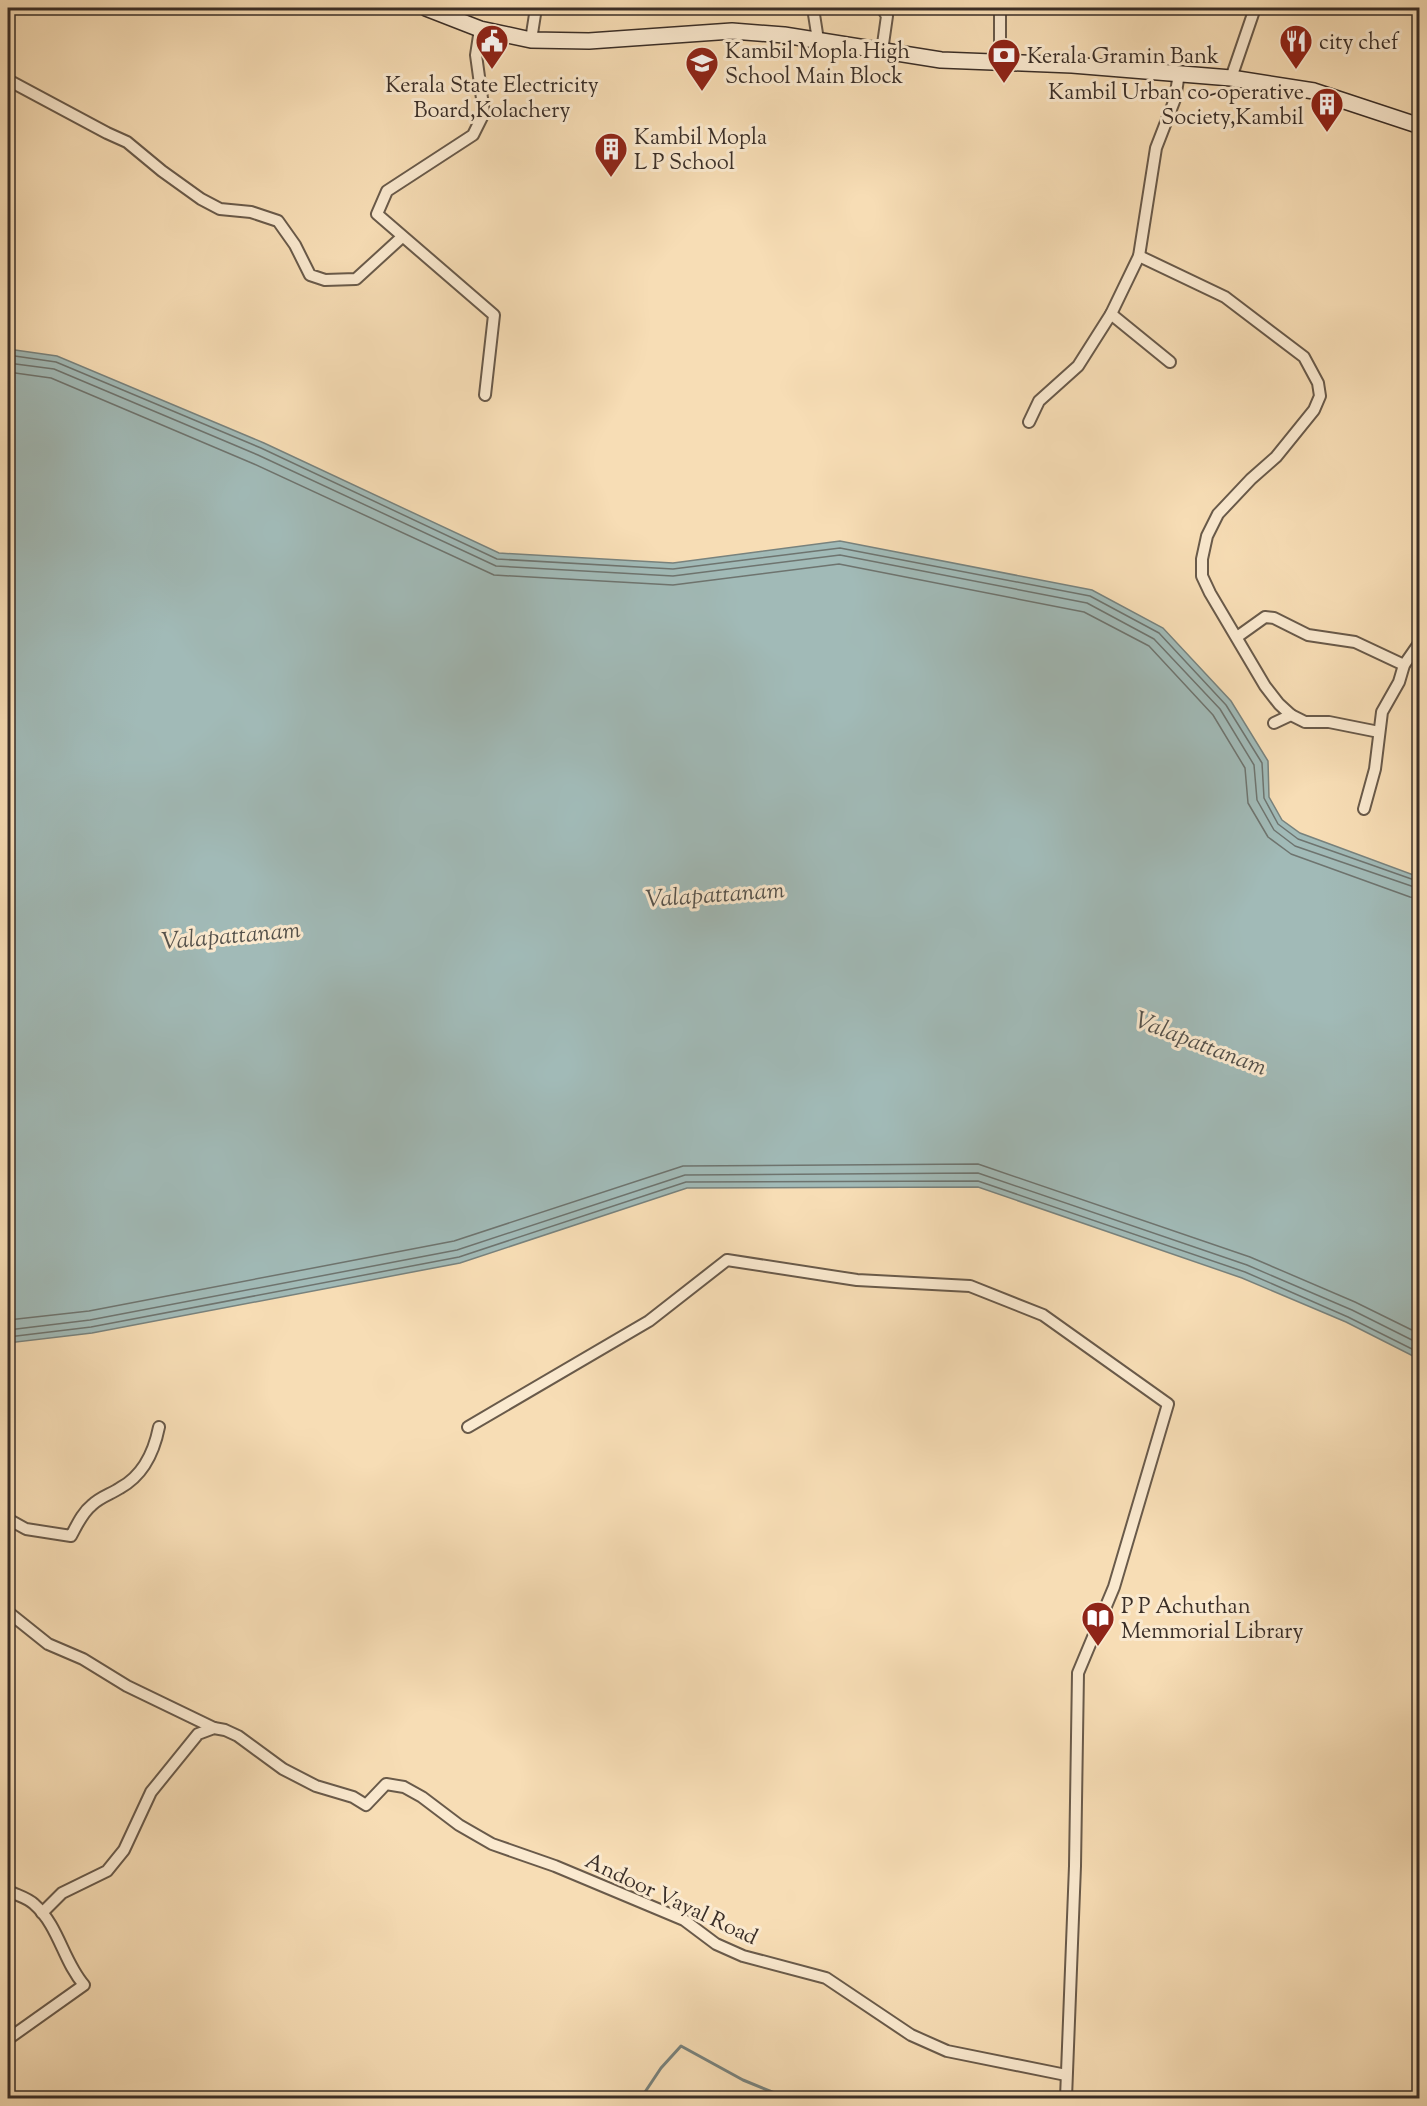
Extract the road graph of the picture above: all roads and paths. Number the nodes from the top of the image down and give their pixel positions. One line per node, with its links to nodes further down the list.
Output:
1 (426, 8): 7 (main road)
2 (536, 8): 8 (street)
3 (813, 8): 9 (street)
4 (882, 8): 10 (street)
5 (1000, 8): 11 (street)
6 (1255, 8): 13 (street)
7 (480, 29): 8 (main road); 16 (street)
8 (531, 40): 9 (main road)
9 (818, 40): 10 (main road)
10 (882, 51): 11 (main road)
11 (1000, 63): 12 (main road)
12 (1179, 73): 13 (main road); 17 (street)
13 (1232, 73): 15 (main road)
14 (8, 81): 16 (street)
15 (1419, 126)
16 (402, 237): 20 (street)
17 (1139, 256): 18 (street); 22 (street)
18 (1111, 314): 19 (street); 21 (street)
19 (1170, 362)
20 (485, 395)
21 (1029, 422)
22 (1237, 638): 24 (street); 25 (street)
23 (1419, 642): 24 (street)
24 (1404, 665): 27 (street)
25 (1291, 715): 26 (street); 27 (street)
26 (1274, 723)
27 (1379, 732): 28 (street)
28 (1364, 809)
29 (159, 1427): 31 (street)
30 (468, 1427): 37 (street)
31 (8, 1519)
32 (8, 1612): 33 (street)
33 (214, 1728): 35 (street); 37 (street, Andoor Vayal Road)
34 (8, 1895): 35 (street)
35 (42, 1913): 36 (street)
36 (8, 2039)
37 (1066, 2075): 38 (street)
38 (1066, 2098)

